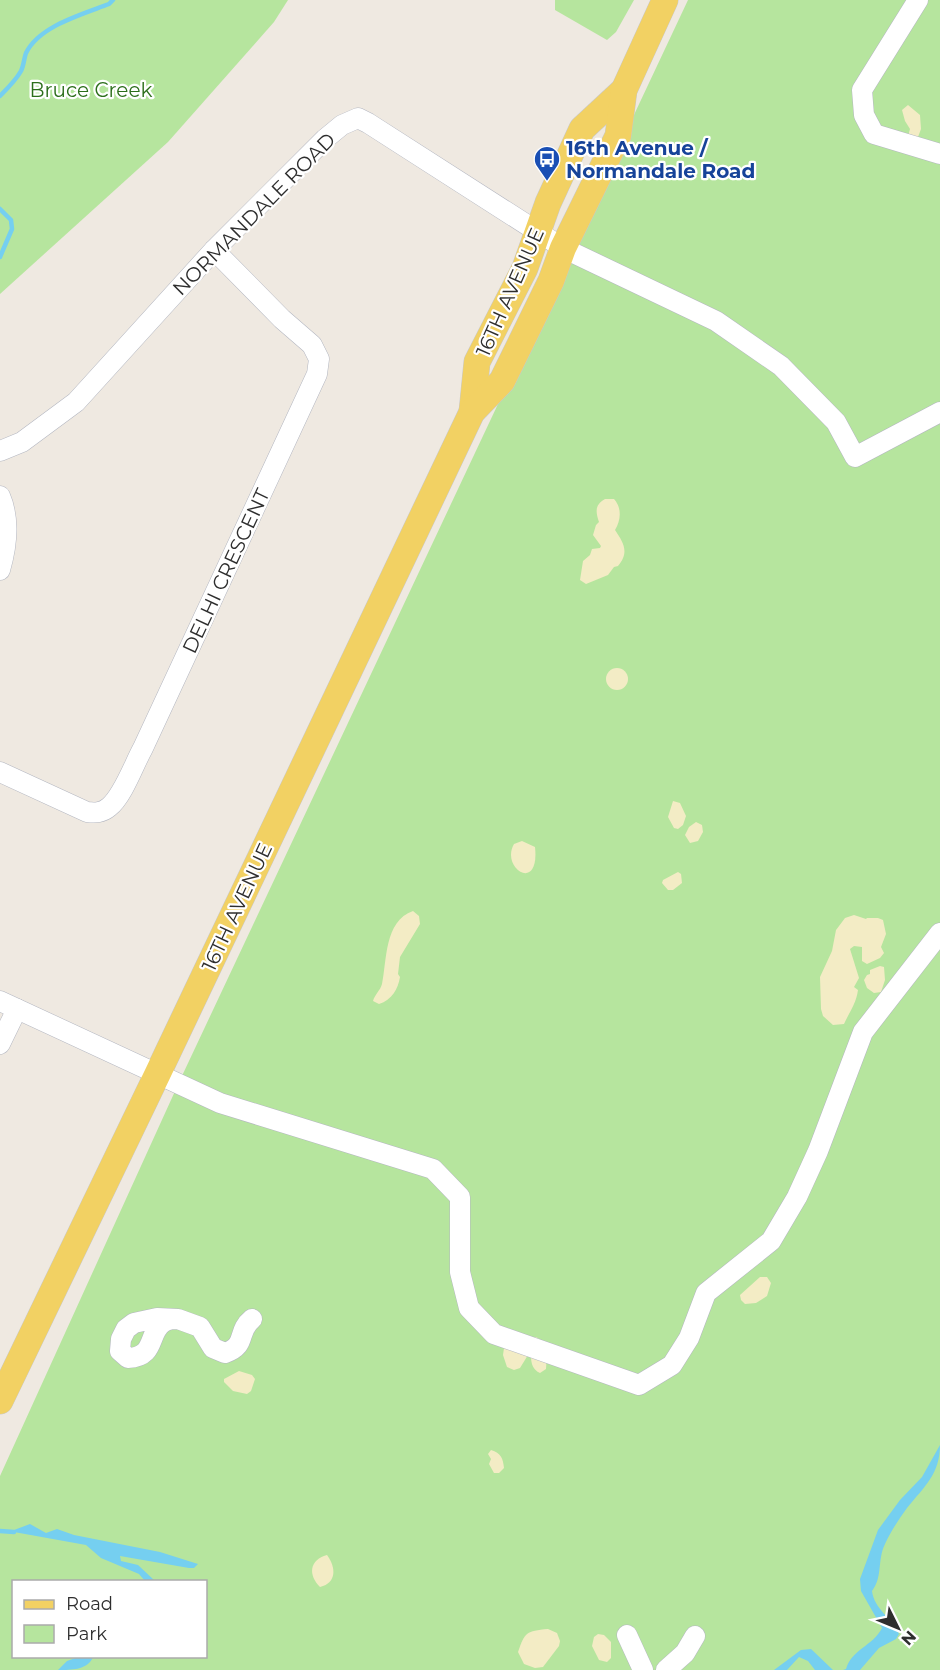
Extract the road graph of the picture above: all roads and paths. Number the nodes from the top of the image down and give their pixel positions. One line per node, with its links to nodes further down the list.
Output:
1 (665, 0): 3 (main road, 16TH AVENUE)
2 (918, 0): 4 (street)
3 (624, 90): 5 (main road, 16TH AVENUE); 6 (main road, 16TH AVENUE)
4 (940, 154)
5 (538, 232): 6 (street, NORMANDALE ROAD); 7 (street, NORMANDALE ROAD); 8 (main road, 16TH AVENUE)
6 (563, 248): 8 (main road, 16TH AVENUE); 9 (street, NORMANDALE ROAD)
7 (214, 250): 10 (street, NORMANDALE ROAD); 13 (street, DELHI CRESCENT)
8 (472, 412): 17 (main road, 16TH AVENUE)
9 (940, 412)
10 (0, 451)
11 (0, 496): 12 (street)
12 (0, 570)
13 (0, 772)
14 (940, 933): 17 (street)
15 (8, 1005): 16 (street); 17 (street)
16 (0, 1044)
17 (158, 1073): 20 (main road, 16TH AVENUE)
18 (178, 1318): 19 (street)
19 (252, 1319)
20 (0, 1401)
21 (627, 1635): 23 (street)
22 (695, 1636): 24 (street)
23 (643, 1670)
24 (666, 1670)

